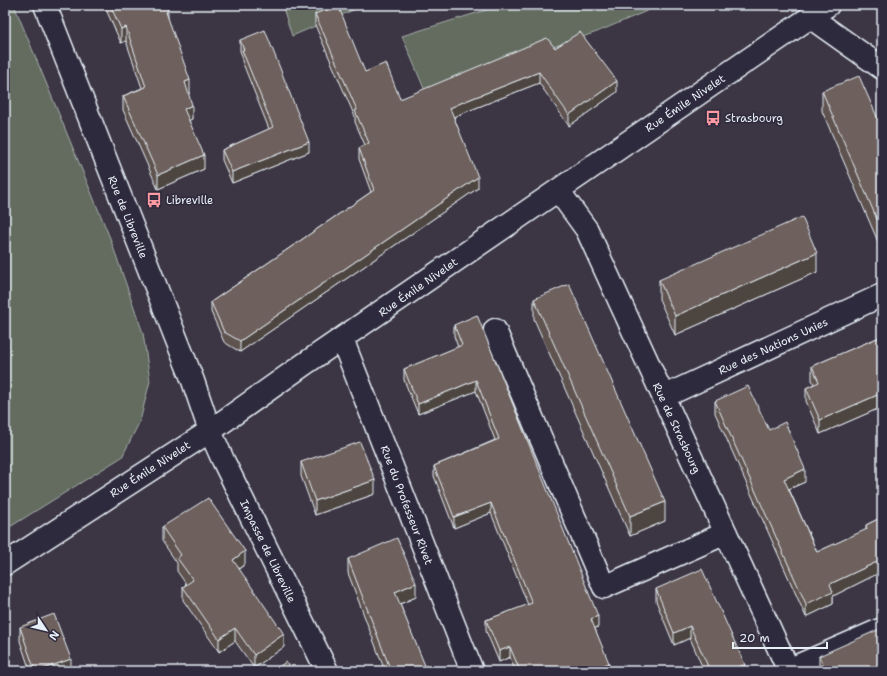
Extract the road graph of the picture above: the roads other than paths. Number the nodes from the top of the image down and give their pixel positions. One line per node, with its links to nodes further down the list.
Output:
1 (45, 5): 10 (street, Rue de Libreville)
2 (828, 5): 3 (street, Rue Émile Nivelet)
3 (810, 17): 4 (street); 5 (street, Rue Émile Nivelet)
4 (882, 68)
5 (558, 190): 8 (street, Rue Émile Nivelet); 9 (street, Rue de Strasbourg)
6 (882, 296): 9 (street, Rue des Nations Unies)
7 (496, 330): 11 (street)
8 (342, 339): 10 (street, Rue Émile Nivelet); 16 (street, Rue du Professeur Rivet)
9 (663, 397): 11 (street, Rue de Strasbourg)
10 (210, 431): 12 (street, Rue Émile Nivelet); 15 (street, Impasse de Libreville)
11 (726, 533): 14 (street, Rue de Strasbourg)
12 (5, 564)
13 (882, 629): 14 (street)
14 (788, 670)
15 (327, 671)
16 (472, 671)

